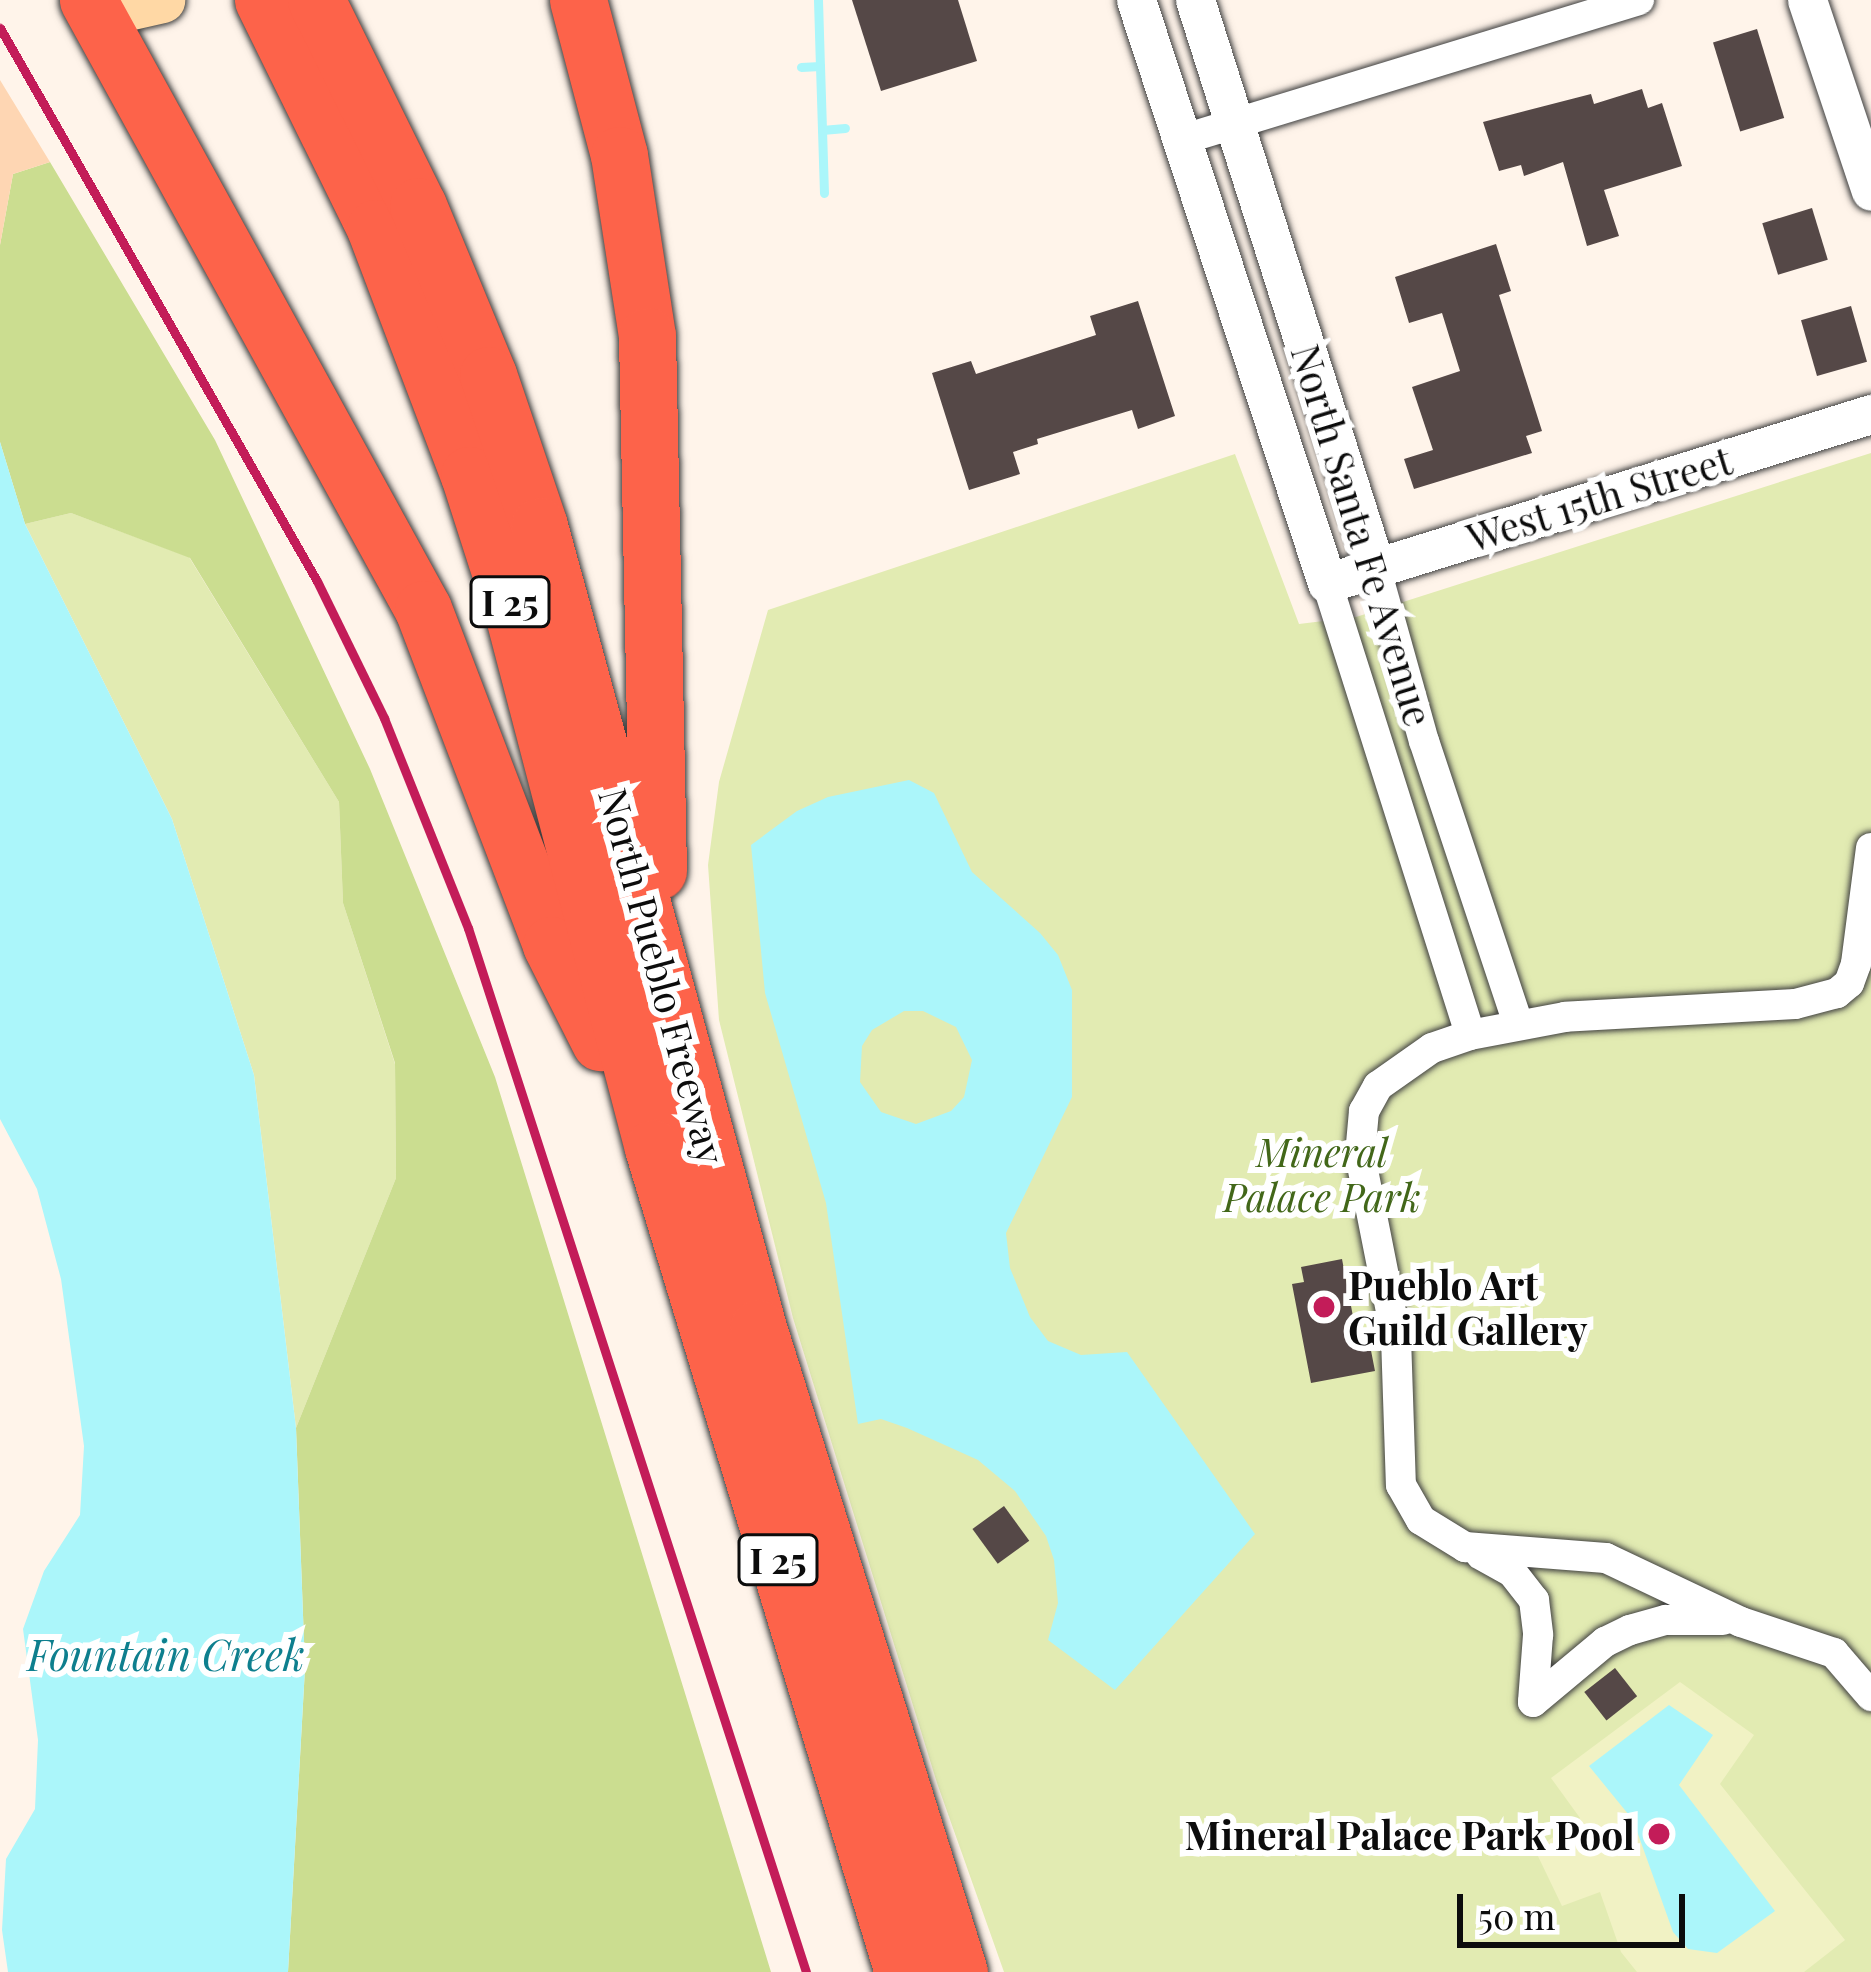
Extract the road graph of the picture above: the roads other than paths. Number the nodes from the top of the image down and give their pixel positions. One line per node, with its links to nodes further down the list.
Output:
1 (162, 0): 9 (main road)
2 (263, 0): 10 (highway, North Pueblo Freeway / I 25)
3 (316, 0): 10 (highway, North Pueblo Freeway / I 25)
4 (578, 0): 18 (highway)
5 (1136, 0): 12 (street, North Santa Fe Avenue)
6 (1195, 0): 11 (street, North Santa Fe Avenue)
7 (1639, 0): 11 (street)
8 (1807, 0): 13 (street)
9 (101, 5): 21 (highway)
10 (326, 68): 18 (highway, North Pueblo Freeway / I 25); 21 (highway, North Pueblo Freeway / I 25)
11 (1235, 123): 12 (street); 15 (street, North Santa Fe Avenue)
12 (1181, 140): 16 (street, North Santa Fe Avenue)
13 (1871, 191)
14 (1871, 415): 15 (street, West 15th Street)
15 (1375, 566): 16 (street, West 15th Street); 19 (street, North Santa Fe Avenue)
16 (1327, 583): 20 (street, North Santa Fe Avenue)
17 (1871, 848): 19 (street)
18 (662, 971): 26 (highway, North Pueblo Freeway / I 25)
19 (1518, 1024): 20 (street)
20 (1470, 1035): 22 (street)
21 (653, 1148): 25 (highway, North Pueblo Freeway / I 25)
22 (1465, 1547): 23 (street); 23 (street)
23 (1741, 1622): 24 (street)
24 (1871, 1696)
25 (903, 1972)
26 (959, 1972)

